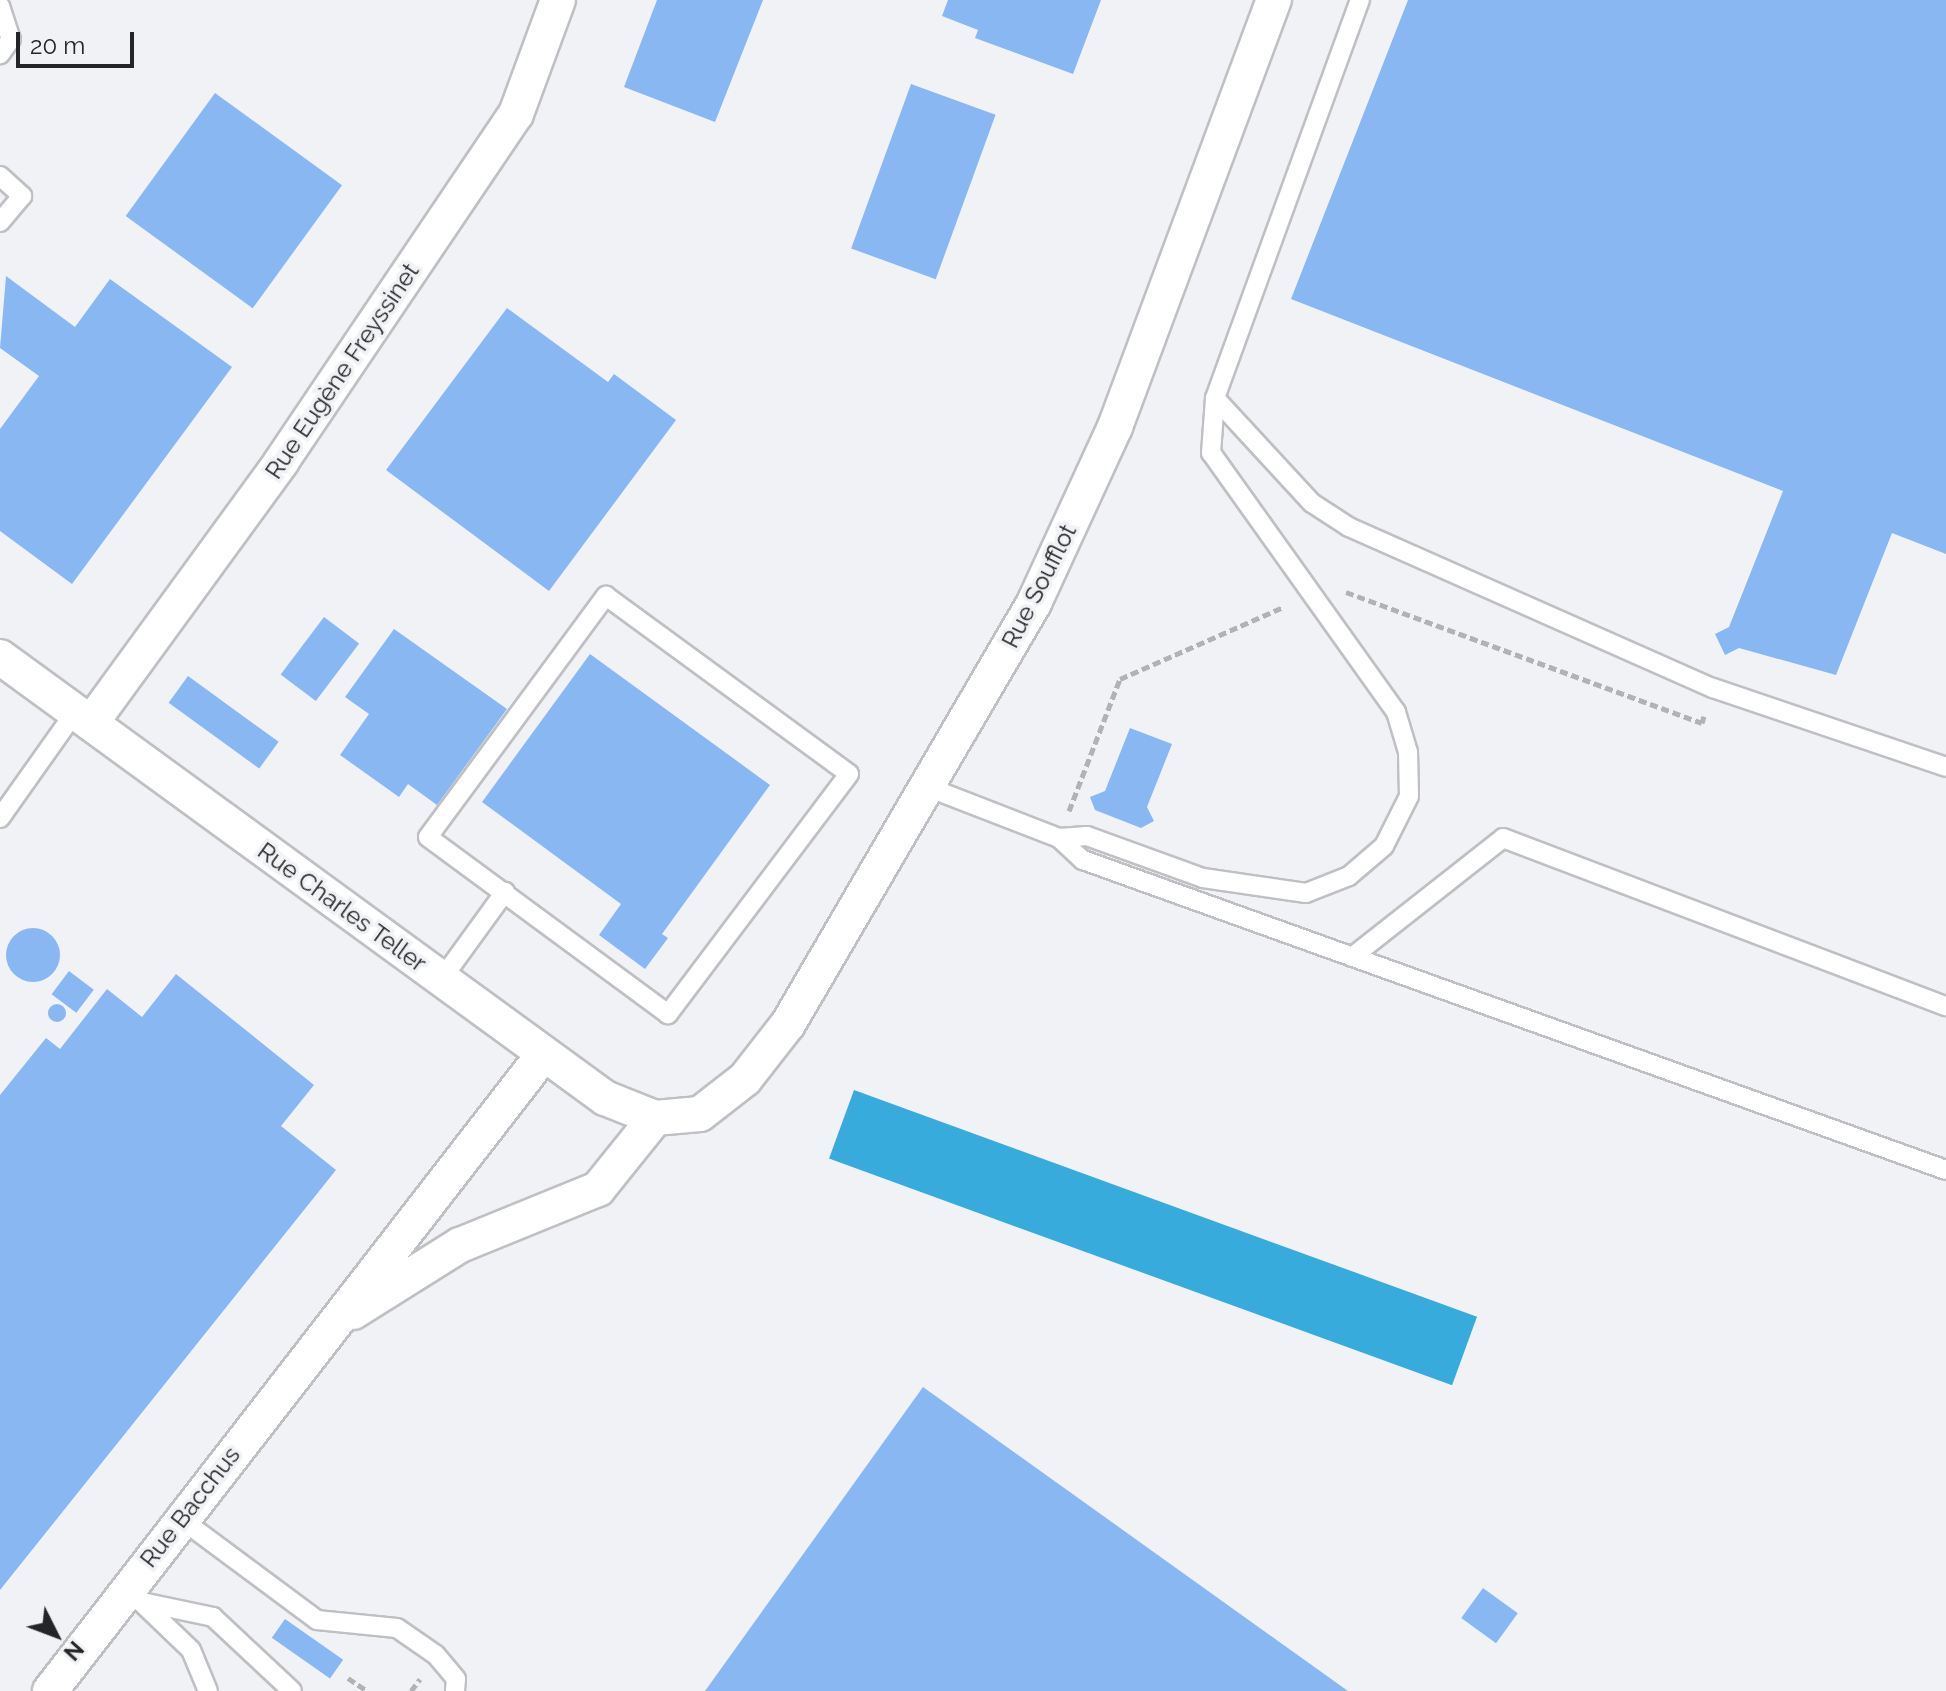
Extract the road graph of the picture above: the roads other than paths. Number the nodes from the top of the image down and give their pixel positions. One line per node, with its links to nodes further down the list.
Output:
1 (558, 0): 10 (street, Rue Eugène Freyssinet)
2 (1274, 0): 12 (street, Rue Soufflot)
3 (1360, 0): 8 (lane)
4 (0, 6): 5 (lane)
5 (0, 54)
6 (0, 176): 7 (lane)
7 (0, 222)
8 (1215, 398): 11 (lane); 14 (lane)
9 (0, 657): 10 (street, Rue Charles Teller)
10 (83, 717): 13 (lane); 17 (street, Rue Charles Teller)
11 (1946, 767)
12 (930, 788): 14 (lane); 20 (street, Rue Soufflot)
13 (0, 818)
14 (1059, 838): 16 (lane)
15 (505, 892): 15 (lane); 17 (lane)
16 (1352, 957): 18 (lane); 22 (lane)
17 (441, 980): 19 (street, Rue Charles Teller)
18 (1946, 1006)
19 (543, 1055): 21 (street, Rue Charles Teller); 23 (street, Rue Bacchus)
20 (700, 1114): 21 (street, Rue Charles Teller)
21 (655, 1118): 23 (street, Rue Bacchus)
22 (1946, 1170)
23 (332, 1325): 24 (street, Rue Bacchus)
24 (181, 1519): 25 (street, Rue Bacchus); 26 (lane)
25 (132, 1598): 27 (street, Rue Bacchus); 28 (lane); 29 (lane)
26 (456, 1685)
27 (50, 1691)
28 (208, 1691)
29 (292, 1691)

